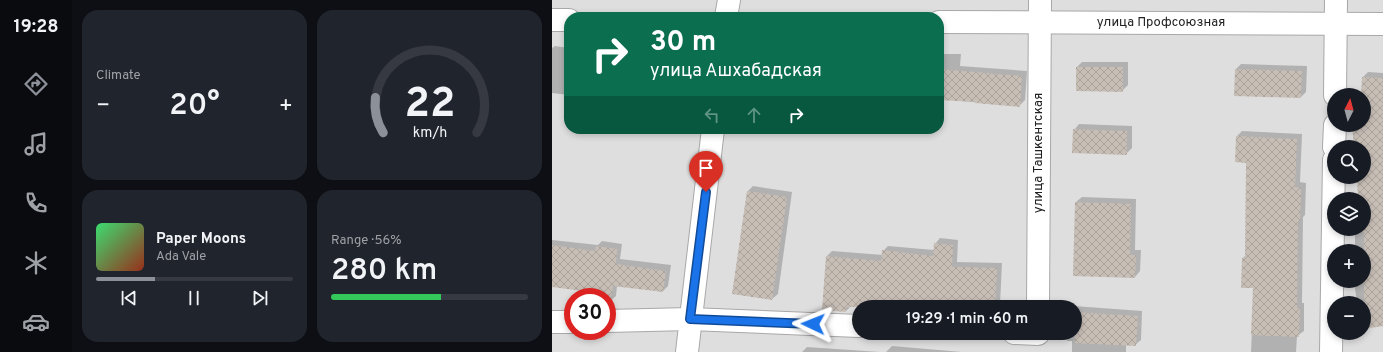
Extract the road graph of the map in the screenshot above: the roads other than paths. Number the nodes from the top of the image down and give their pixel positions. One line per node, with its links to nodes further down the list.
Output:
1 (729, 0): 4 (street)
2 (1040, 0): 8 (street, улица Ташкентская)
3 (1336, 0): 9 (street)
4 (727, 12)
5 (552, 20): 6 (street)
6 (564, 20)
7 (944, 22): 8 (street, улица Профсоюзная)
8 (1040, 22): 9 (street, улица Профсоюзная); 14 (street, улица Ташкентская)
9 (1336, 23): 10 (street, улица Профсоюзная); 11 (street)
10 (1383, 24)
11 (1335, 88)
12 (712, 134): 15 (street)
13 (1334, 184): 21 (street)
14 (1038, 300)
15 (690, 319): 16 (street); 19 (street); 20 (street)
16 (616, 321)
17 (552, 322): 18 (street)
18 (564, 322)
19 (852, 326)
20 (686, 352)
21 (1331, 352)

